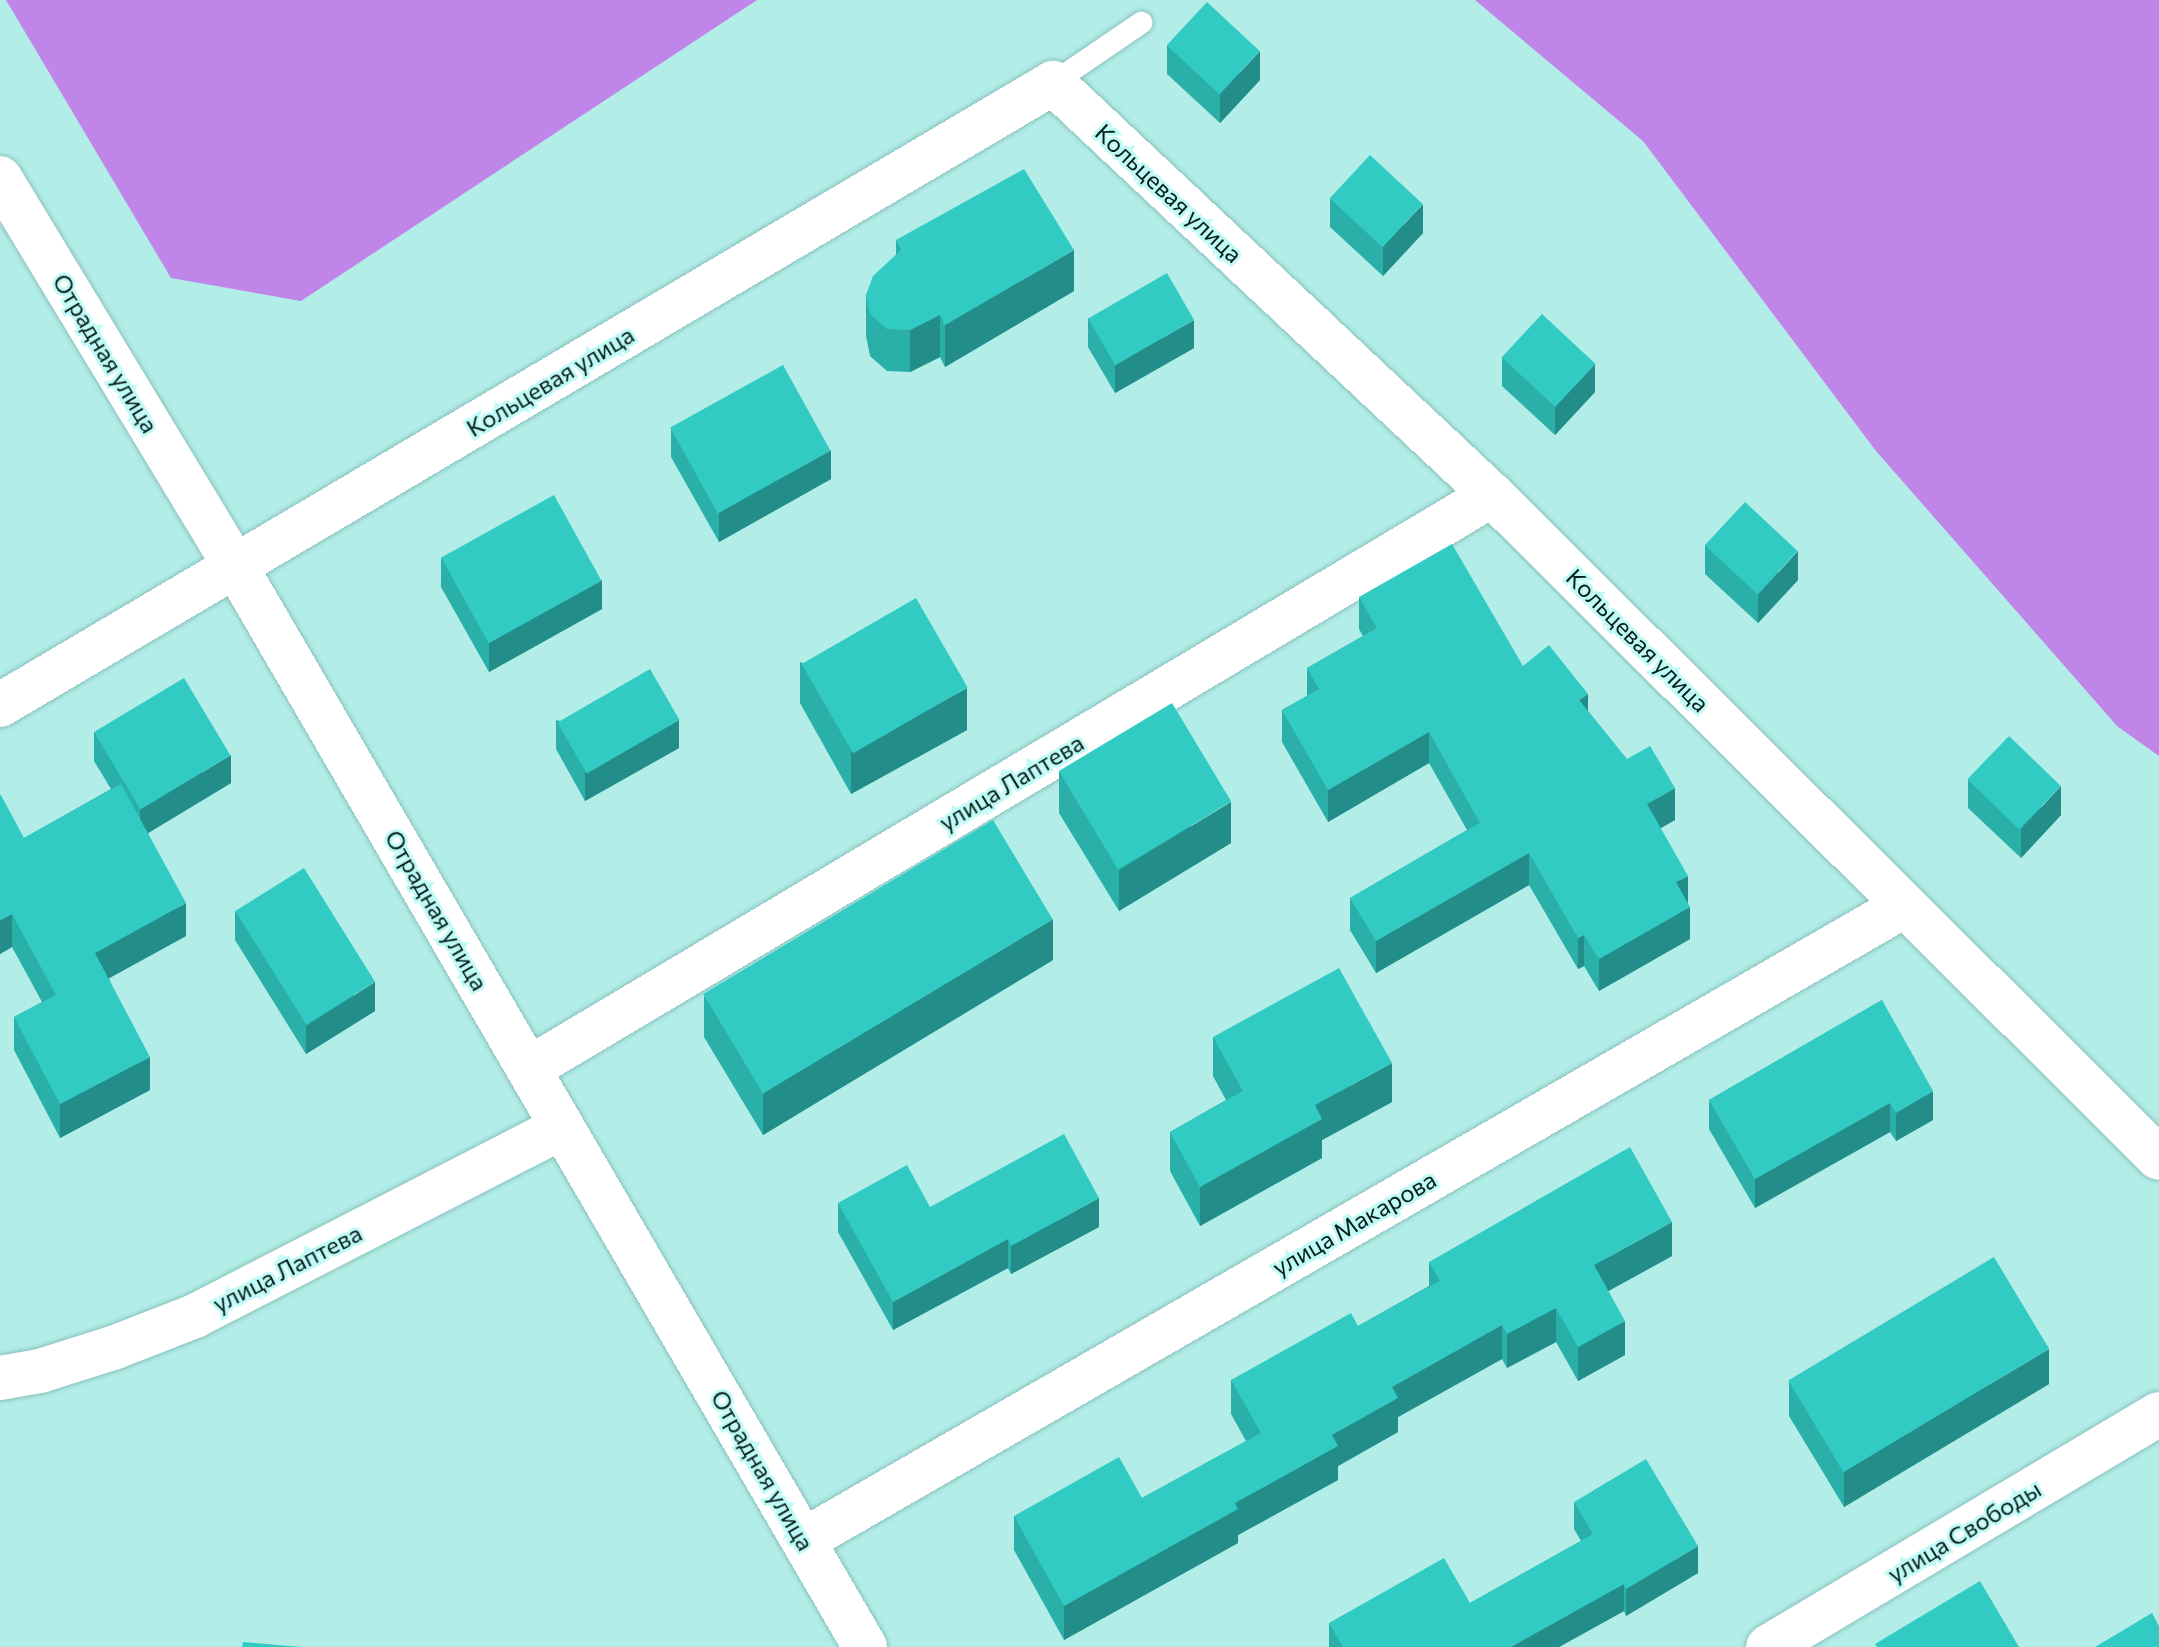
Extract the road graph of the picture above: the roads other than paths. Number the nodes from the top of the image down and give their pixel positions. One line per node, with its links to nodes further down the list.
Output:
1 (1141, 23): 2 (lane)
2 (1053, 83): 4 (street, Кольцевая улица); 5 (street, Кольцевая улица)
3 (0, 178): 5 (street, Отрадная улица)
4 (1492, 495): 7 (street, Кольцевая улица); 8 (street, улица Лаптева)
5 (236, 567): 6 (street, Кольцевая улица); 8 (street, Отрадная улица)
6 (0, 705)
7 (1904, 906): 10 (street, Кольцевая улица); 13 (street, улица Макарова)
8 (530, 1068): 9 (street, Отрадная улица)
9 (562, 1127): 11 (street, улица Лаптева); 13 (street, Отрадная улица)
10 (2159, 1158)
11 (0, 1378)
12 (2159, 1414): 15 (street, улица Свободы)
13 (804, 1540): 14 (street, Отрадная улица)
14 (865, 1647)
15 (1768, 1647)

